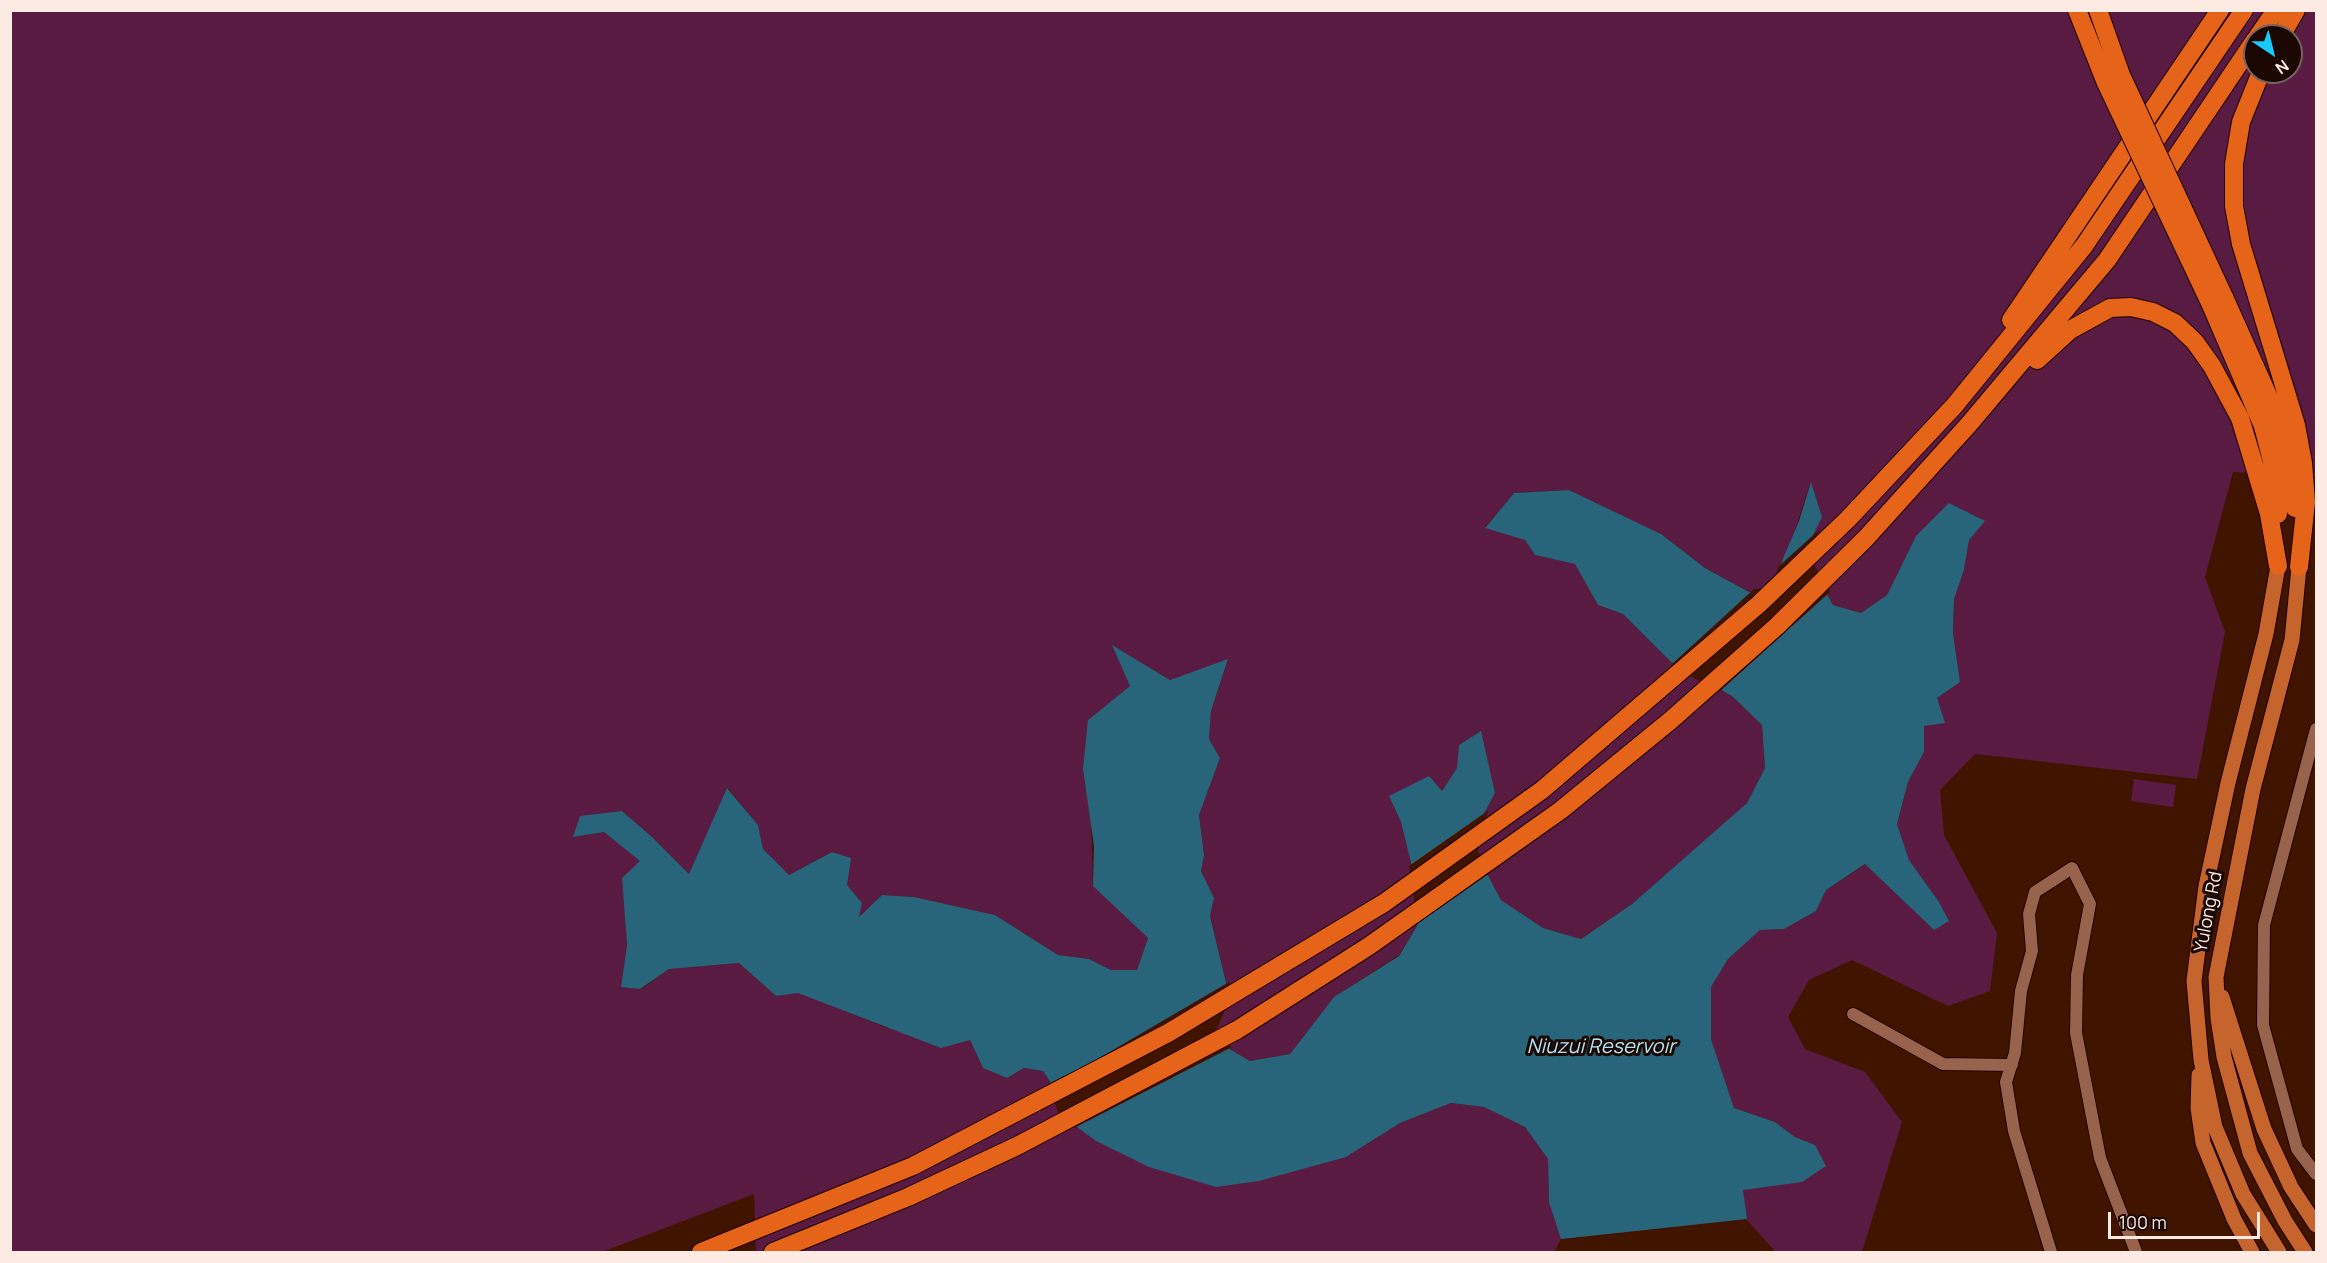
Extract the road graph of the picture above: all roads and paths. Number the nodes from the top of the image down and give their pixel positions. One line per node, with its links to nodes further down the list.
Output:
1 (2077, 10): 10 (highway)
2 (2098, 10): 10 (highway)
3 (2220, 10): 13 (highway, bridge)
4 (2244, 10): 13 (highway, bridge)
5 (2276, 10): 7 (highway)
6 (2296, 10): 8 (highway)
7 (2266, 24)
8 (2288, 24)
9 (2243, 57): 14 (highway, bridge)
10 (2113, 79): 12 (highway, bridge)
11 (2255, 84): 16 (highway)
12 (2218, 301): 15 (highway); 16 (highway)
13 (1954, 405): 24 (highway)
14 (1970, 423): 15 (highway); 25 (highway)
15 (2278, 566): 20 (main road, Yulong Rd)
16 (2300, 567): 18 (main road, Yulong Rd)
17 (2316, 729): 22 (street)
18 (2216, 977): 23 (main road); 30 (main road, Yulong Rd)
19 (1853, 1014): 21 (street)
20 (2201, 1060): 28 (main road); 29 (main road, Yulong Rd)
21 (2012, 1065): 26 (street); 27 (street)
22 (2316, 1174)
23 (2316, 1225)
24 (701, 1252)
25 (773, 1252)
26 (2051, 1252)
27 (2136, 1252)
28 (2252, 1252)
29 (2279, 1252)
30 (2306, 1252)

